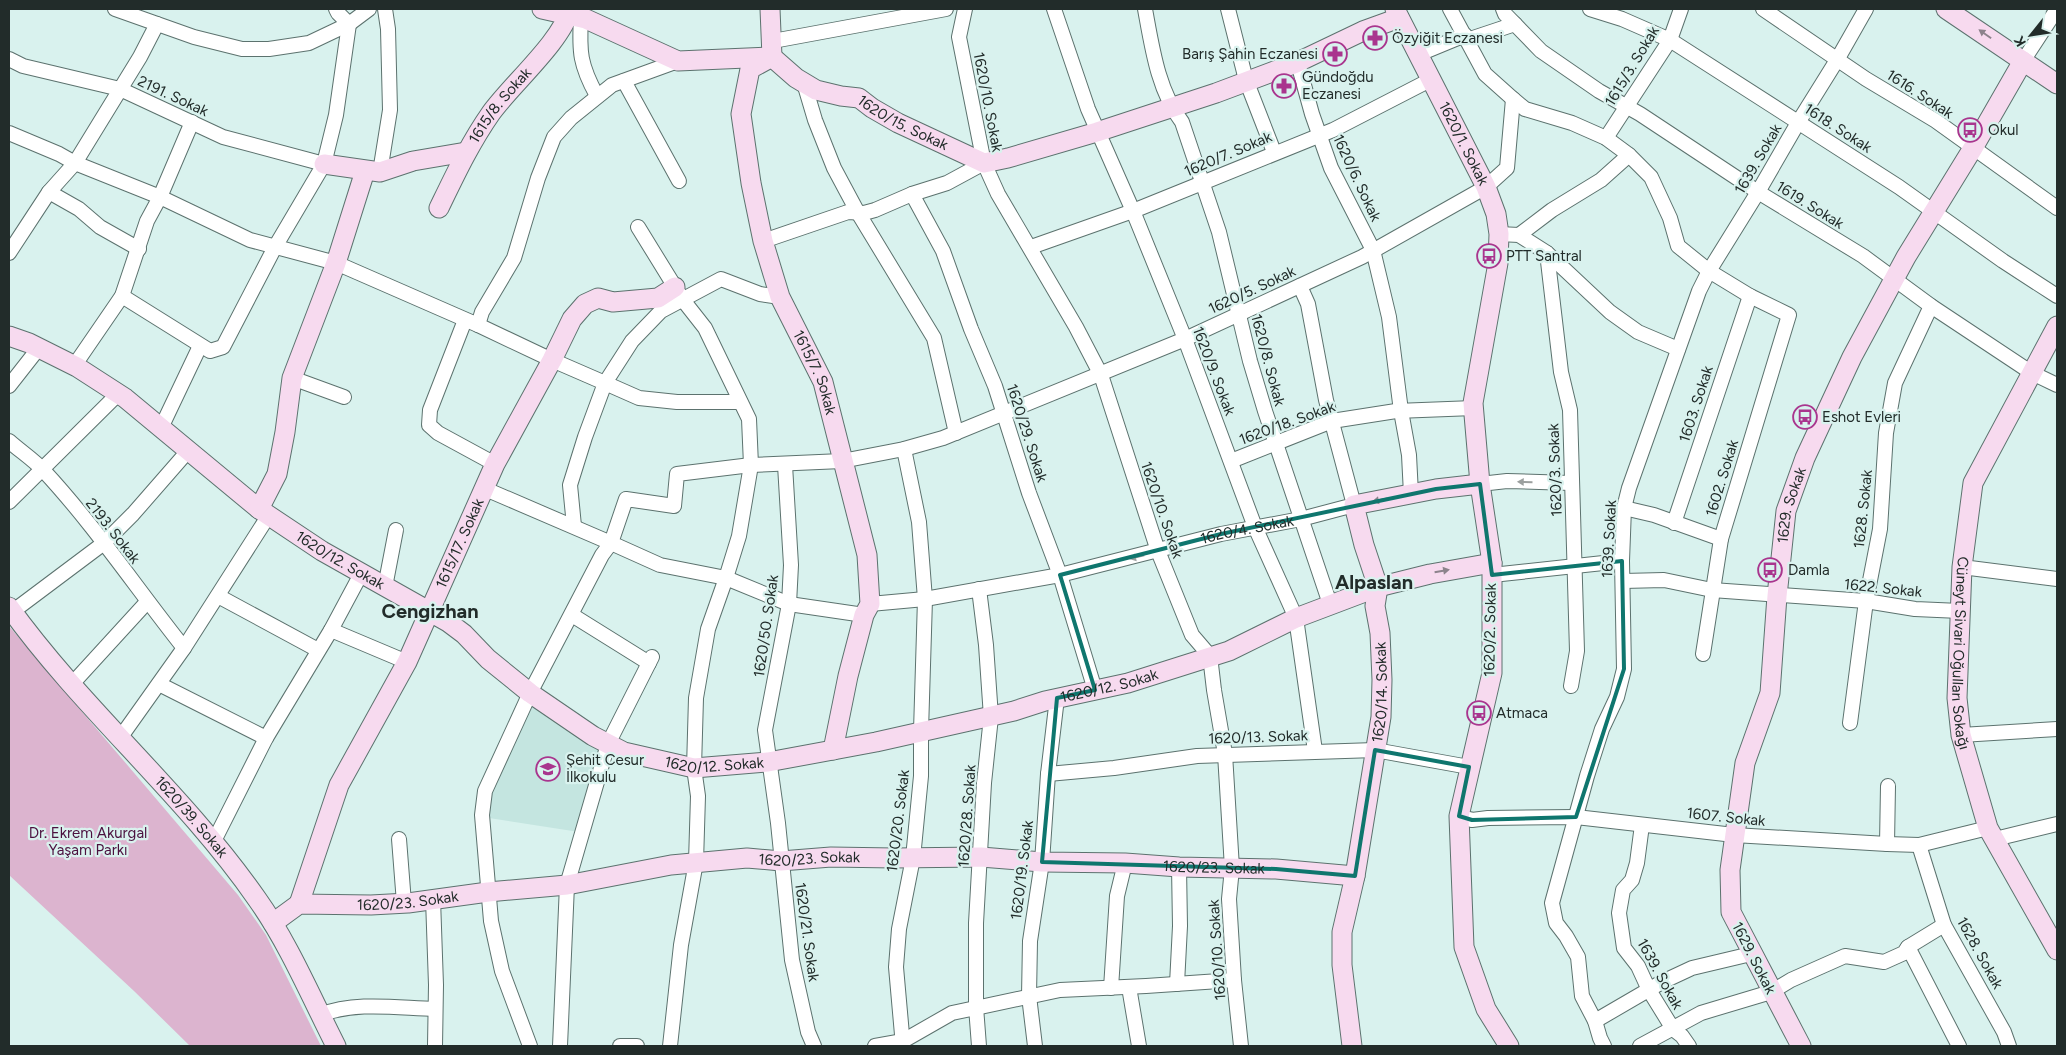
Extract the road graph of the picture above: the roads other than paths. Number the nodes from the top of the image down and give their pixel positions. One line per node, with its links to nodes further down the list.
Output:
1 (116, 9): 23 (street)
2 (336, 9): 24 (street)
3 (369, 9): 24 (street)
4 (385, 9): 58 (street)
5 (542, 9): 21 (street)
6 (770, 9): 28 (street)
7 (946, 9): 22 (street)
8 (965, 9): 56 (street, 1620/10. Sokak)
9 (1054, 9): 47 (street, 1620/9. Sokak)
10 (1145, 9): 44 (street, 1620/8. Sokak)
11 (1228, 9): 36 (street)
12 (1450, 9): 26 (street)
13 (1503, 9): 25 (street, 1619. Sokak)
14 (1590, 9): 27 (street, 1618. Sokak)
15 (1680, 9): 27 (street, 1615/3. Sokak)
16 (1764, 9): 31 (street, 1616. Sokak)
17 (1866, 9): 31 (street, 1639. Sokak)
18 (1946, 9): 33 (street, one-way to 18)
19 (2056, 9): 33 (street, 1629. Sokak)
20 (1397, 13): 29 (street, 1620/1. Sokak); 34 (street)
21 (573, 14): 32 (street); 41 (street); 52 (street, 1615/8. Sokak)
22 (889, 14): 28 (street)
23 (157, 24): 24 (street); 40 (street)
24 (349, 24): 57 (street)
25 (1515, 24): 26 (street); 43 (street, 1619. Sokak)
26 (1466, 37): 29 (street); 42 (street)
27 (1670, 40): 43 (street, 1615/3. Sokak); 45 (street, 1618. Sokak)
28 (772, 49): 32 (street); 38 (street, 1620/15. Sokak); 74 (street, 1615/7. Sokak)
29 (1419, 54): 35 (street, 1620/1. Sokak)
30 (9, 59): 40 (street, 2191. Sokak)
31 (1837, 60): 45 (street, 1639. Sokak); 51 (street, 1616. Sokak)
32 (678, 61): 37 (street)
33 (2023, 61): 39 (street); 51 (street, 1629. Sokak)
34 (1296, 62): 36 (street); 49 (street, 1620/6. Sokak)
35 (1432, 79): 49 (street, 1620/7. Sokak); 61 (street, 1620/1. Sokak)
36 (1246, 80): 44 (street); 53 (street)
37 (624, 81): 41 (street); 59 (street)
38 (804, 83): 56 (street, 1620/15. Sokak); 68 (street)
39 (2057, 84)
40 (120, 89): 46 (street, 2191. Sokak); 55 (street)
41 (597, 96): 92 (street)
42 (1513, 99): 50 (street); 61 (street, 1620/5. Sokak)
43 (1628, 107): 50 (street, 1615/3. Sokak); 63 (street, 1619. Sokak)
44 (1172, 108): 47 (street); 60 (street, 1620/8. Sokak)
45 (1799, 121): 63 (street, 1639. Sokak); 70 (street, 1618. Sokak)
46 (192, 122): 57 (street, 2191. Sokak); 65 (street)
47 (1098, 132): 56 (street); 69 (street, 1620/9. Sokak)
48 (9, 133): 55 (street)
49 (1319, 135): 53 (street, 1620/7. Sokak); 78 (street, 1620/6. Sokak)
50 (1606, 138): 54 (street)
51 (1973, 148): 67 (street, 1616. Sokak); 70 (street, 1629. Sokak)
52 (466, 152): 58 (street); 66 (street, 1615/8. Sokak)
53 (1274, 152): 60 (street, 1620/7. Sokak)
54 (1629, 155): 73 (street); 82 (street)
55 (75, 162): 62 (street); 65 (street)
56 (984, 163): 64 (street); 76 (street, 1620/10. Sokak)
57 (324, 164): 58 (street); 75 (street)
58 (373, 172): 81 (street)
59 (679, 181)
60 (1203, 183): 69 (street, 1620/7. Sokak); 91 (street, 1620/8. Sokak)
61 (1486, 188): 72 (street, 1620/1. Sokak); 78 (street, 1620/5. Sokak)
62 (49, 192): 77 (street); 79 (street)
63 (1758, 192): 82 (street, 1639. Sokak); 83 (street, 1619. Sokak)
64 (912, 194): 68 (street); 112 (street, 1620/29. Sokak)
65 (160, 197): 75 (street); 77 (street)
66 (439, 208)
67 (2057, 208)
68 (858, 211): 74 (street); 115 (street)
69 (1133, 211): 76 (street, 1620/7. Sokak); 95 (street, 1620/9. Sokak)
70 (1934, 211): 83 (street, 1629. Sokak); 88 (street, 1618. Sokak)
71 (638, 227): 85 (street)
72 (1499, 234): 73 (street); 110 (street, 1620/2. Sokak)
73 (1519, 234): 80 (street)
74 (763, 241): 89 (street, 1615/7. Sokak)
75 (275, 247): 81 (street); 96 (street)
76 (1031, 248): 102 (street, 1620/10. Sokak)
77 (139, 249): 86 (street)
78 (1373, 250): 84 (street, 1620/5. Sokak); 111 (street, 1620/6. Sokak)
79 (9, 253)
80 (1547, 254): 98 (street); 126 (street, 1620/3. Sokak)
81 (336, 263): 92 (street); 103 (street)
82 (1709, 271): 87 (street); 98 (street, 1639. Sokak)
83 (1894, 279): 90 (street, 1619. Sokak); 157 (street, 1629. Sokak)
84 (1300, 286): 91 (street, 1620/5. Sokak); 113 (street, 1620/14. Sokak)
85 (679, 294): 89 (street); 99 (street, 1615/17. Sokak); 104 (street); 109 (street)
86 (122, 296): 96 (street); 100 (street)
87 (1750, 296): 135 (street, 1603. Sokak); 139 (street, 1602. Sokak)
88 (2057, 296)
89 (780, 297): 120 (street, 1615/7. Sokak)
90 (1931, 306): 101 (street, 1619. Sokak); 159 (street, 1628. Sokak)
91 (1239, 312): 95 (street, 1620/5. Sokak); 117 (street, 1620/8. Sokak)
92 (472, 323): 99 (street); 122 (street)
93 (2057, 326): 101 (street, Cüneyt Sivari Oğulları Sokağı)
94 (9, 336): 97 (street, 1620/12. Sokak)
95 (1185, 339): 102 (street, 1620/5. Sokak); 121 (street, 1620/9. Sokak)
96 (200, 346): 114 (street)
97 (38, 348): 100 (street, 1620/12. Sokak); 106 (street)
98 (1678, 349): 132 (street, 1639. Sokak)
99 (552, 360): 104 (street); 122 (street, 1615/17. Sokak)
100 (74, 366): 107 (street, 1620/12. Sokak)
101 (2032, 373): 105 (street, 1619. Sokak); 145 (street, Cüneyt Sivari Oğulları Sokağı)
102 (1100, 375): 112 (street, 1620/5. Sokak); 142 (street, 1620/10. Sokak)
103 (292, 378): 108 (street); 133 (street)
104 (605, 383): 109 (street); 136 (street)
105 (2057, 385)
106 (9, 386)
107 (118, 394): 114 (street, 1620/12. Sokak); 125 (street)
108 (344, 397)
109 (740, 402): 124 (street)
110 (1474, 408): 111 (street, 1620/18. Sokak); 127 (street, 1620/2. Sokak)
111 (1401, 411): 113 (street, 1620/18. Sokak); 129 (street, 1620/6. Sokak)
112 (1004, 413): 115 (street, 1620/5. Sokak); 148 (street, 1620/29. Sokak)
113 (1332, 421): 117 (street, 1620/18. Sokak); 131 (street, 1620/14. Sokak)
114 (161, 428): 119 (street, 1620/12. Sokak)
115 (956, 433): 118 (street, 1620/5. Sokak)
116 (9, 441): 125 (street, 2193. Sokak)
117 (1275, 443): 121 (street, 1620/18. Sokak); 134 (street, 1620/8. Sokak)
118 (904, 449): 120 (street, 1620/5. Sokak); 158 (street, 1620/20. Sokak)
119 (188, 451): 133 (street, 1620/12. Sokak); 140 (street)
120 (842, 461): 123 (street, 1620/5. Sokak); 164 (street, 1615/7. Sokak)
121 (1231, 461): 137 (street, 1620/9. Sokak)
122 (495, 464): 128 (street, 1615/17. Sokak)
123 (785, 465): 124 (street, 1620/5. Sokak); 161 (street, 1620/50. Sokak)
124 (751, 466): 141 (street, 1620/5. Sokak); 149 (street)
125 (43, 470): 130 (street); 140 (street, 2193. Sokak)
126 (1571, 483): 127 (street, 1620/4. Sokak, one-way to 127); 144 (street, 1620/3. Sokak)
127 (1480, 484): 129 (street, 1620/4. Sokak); 146 (street, 1620/2. Sokak)
128 (483, 488): 136 (street, 1620/4. Sokak); 166 (street, 1615/17. Sokak)
129 (1411, 494): 131 (street, 1620/4. Sokak, one-way to 131)
130 (9, 502)
131 (1354, 505): 134 (street, 1620/4. Sokak); 153 (street, 1620/14. Sokak)
132 (1624, 508): 135 (street); 143 (street, 1639. Sokak)
133 (264, 512): 147 (street, 1620/12. Sokak); 156 (street)
134 (1301, 519): 137 (street, 1620/4. Sokak); 162 (street, 1620/8. Sokak)
135 (1674, 523): 139 (street)
136 (574, 526): 141 (street, 1620/4. Sokak)
137 (1255, 527): 142 (street, 1620/4. Sokak); 168 (street, 1620/9. Sokak)
138 (396, 530): 152 (street)
139 (1721, 539): 155 (street, 1602. Sokak)
140 (104, 543): 160 (street, 2193. Sokak); 163 (street)
141 (611, 543): 149 (street, 1620/4. Sokak); 167 (street)
142 (1158, 551): 148 (street, 1620/4. Sokak, one-way to 148); 173 (street, 1620/10. Sokak)
143 (1622, 561): 144 (street); 151 (street, 1639. Sokak)
144 (1575, 567): 146 (street); 177 (street, 1620/3. Sokak)
145 (1962, 567): 150 (street); 165 (street, Cüneyt Sivari Oğulları Sokağı)
146 (1492, 569): 153 (street, 1620/12. Sokak, one-way to 146); 194 (street, 1620/2. Sokak)
147 (361, 574): 152 (street, 1620/12. Sokak); 169 (street)
148 (1060, 575): 154 (street, 1620/4. Sokak); 178 (street, 1620/29. Sokak)
149 (726, 578): 161 (street, 1620/4. Sokak); 195 (street)
150 (2057, 579)
151 (1623, 581): 155 (street, 1622. Sokak); 199 (street, 1639. Sokak)
152 (385, 587): 166 (street, 1620/12. Sokak)
153 (1378, 587): 162 (street, 1620/12. Sokak); 190 (street, 1620/14. Sokak)
154 (979, 588): 158 (street, 1620/4. Sokak); 181 (street, 1620/28. Sokak)
155 (1712, 590): 157 (street, 1622. Sokak); 172 (street, 1602. Sokak)
156 (218, 596): 170 (street); 171 (street)
157 (1776, 596): 159 (street, 1622. Sokak); 203 (street, 1629. Sokak)
158 (926, 599): 164 (street, 1620/4. Sokak); 184 (street, 1620/20. Sokak)
159 (1866, 601): 165 (street, 1622. Sokak); 182 (street, 1628. Sokak)
160 (147, 602): 170 (street, 2193. Sokak); 175 (street)
161 (789, 604): 164 (street, 1620/4. Sokak); 193 (street, 1620/50. Sokak)
162 (1330, 604): 168 (street, 1620/12. Sokak)
163 (10, 609): 175 (street, 1620/39. Sokak)
164 (867, 610): 189 (street, 1615/7. Sokak)
165 (1960, 611): 185 (street, Cüneyt Sivari Oğulları Sokağı)
166 (430, 612): 174 (street, 1615/17. Sokak); 179 (street, 1620/12. Sokak)
167 (572, 615): 179 (street); 188 (street)
168 (1296, 618): 173 (street, 1620/12. Sokak); 191 (street, 1620/9. Sokak)
169 (331, 630): 171 (street); 174 (street)
170 (184, 648): 176 (street)
171 (318, 650): 187 (street)
172 (1703, 654)
173 (1210, 656): 178 (street, 1620/12. Sokak); 192 (street, 1620/10. Sokak)
174 (407, 662): 221 (street, 1615/17. Sokak)
175 (72, 684): 186 (street, 1620/39. Sokak)
176 (159, 684): 186 (street); 187 (street)
177 (1571, 686)
178 (1095, 690): 180 (street, 1620/12. Sokak)
179 (530, 693): 188 (street, 1620/12. Sokak); 218 (street)
180 (1057, 698): 181 (street, 1620/12. Sokak); 196 (street, 1620/19. Sokak)
181 (991, 716): 184 (street, 1620/12. Sokak); 208 (street, 1620/28. Sokak)
182 (1850, 724)
183 (2057, 729): 185 (street)
184 (921, 731): 189 (street, 1620/12. Sokak); 209 (street, 1620/20. Sokak)
185 (1961, 735): 202 (street, Cüneyt Sivari Oğulları Sokağı)
186 (120, 738): 205 (street, 1620/39. Sokak)
187 (266, 738): 205 (street)
188 (608, 744): 195 (street, 1620/12. Sokak); 217 (street)
189 (833, 750): 193 (street, 1620/12. Sokak)
190 (1375, 750): 191 (street, 1620/13. Sokak); 194 (street, 1620/13. Sokak); 216 (street, 1620/14. Sokak)
191 (1315, 752): 192 (street, 1620/13. Sokak)
192 (1225, 754): 196 (street, 1620/13. Sokak); 215 (street, 1620/10. Sokak)
193 (768, 762): 195 (street, 1620/12. Sokak); 210 (street, 1620/21. Sokak)
194 (1469, 766): 198 (street, 1620/2. Sokak)
195 (694, 768): 211 (street)
196 (1048, 774): 212 (street, 1620/19. Sokak)
197 (1888, 786): 206 (street)
198 (1459, 816): 199 (street, 1607. Sokak); 240 (street, 1620/2. Sokak)
199 (1576, 816): 200 (street, 1607. Sokak); 237 (street, 1639. Sokak)
200 (1642, 824): 203 (street, 1607. Sokak); 231 (street, 1639. Sokak)
201 (2057, 824): 202 (street, 1607. Sokak)
202 (1991, 833): 207 (street, 1607. Sokak); 225 (street, Cüneyt Sivari Oğulları Sokağı)
203 (1734, 835): 206 (street, 1607. Sokak); 226 (street, 1629. Sokak)
204 (399, 839): 220 (street)
205 (214, 843): 222 (street, 1620/39. Sokak)
206 (1886, 844): 207 (street, 1607. Sokak)
207 (1919, 845): 223 (street, 1628. Sokak)
208 (981, 857): 209 (street, 1620/23. Sokak); 212 (street, 1620/23. Sokak); 234 (street, 1620/28. Sokak)
209 (913, 858): 210 (street, 1620/23. Sokak); 239 (street, 1620/20. Sokak)
210 (781, 861): 211 (street, 1620/23. Sokak); 248 (street, 1620/21. Sokak)
211 (696, 862): 217 (street, 1620/23. Sokak); 247 (street)
212 (1042, 862): 213 (street, 1620/23. Sokak); 233 (street, 1620/19. Sokak)
213 (1124, 863): 214 (street, 1620/23. Sokak); 230 (street)
214 (1179, 867): 215 (street, 1620/23. Sokak); 228 (street)
215 (1232, 868): 216 (street, 1620/23. Sokak); 227 (street, 1620/10. Sokak)
216 (1355, 876): 254 (street, 1620/14. Sokak)
217 (568, 885): 218 (street, 1620/23. Sokak); 244 (street)
218 (488, 892): 219 (street, 1620/23. Sokak); 243 (street)
219 (432, 899): 220 (street, 1620/23. Sokak); 235 (street)
220 (404, 903): 221 (street, 1620/23. Sokak)
221 (299, 904): 222 (street)
222 (272, 923): 236 (street, 1620/39. Sokak)
223 (1944, 925): 224 (street); 260 (street, 1628. Sokak)
224 (1908, 947): 232 (street); 259 (street)
225 (2057, 950)
226 (1751, 954): 231 (street); 232 (street, 1629. Sokak)
227 (1234, 980): 228 (street); 253 (street, 1620/10. Sokak)
228 (1176, 984): 229 (street)
229 (1129, 987): 230 (street); 252 (street)
230 (1111, 988): 233 (street)
231 (1649, 990): 237 (street); 238 (street, 1639. Sokak)
232 (1771, 992): 238 (street); 258 (street, 1629. Sokak)
233 (1029, 996): 234 (street); 251 (street, 1620/19. Sokak)
234 (976, 1008): 239 (street); 250 (street, 1620/28. Sokak)
235 (436, 1009): 236 (street); 242 (street)
236 (320, 1015): 241 (street, 1620/39. Sokak)
237 (1595, 1021): 255 (street, 1639. Sokak)
238 (1673, 1029): 256 (street); 257 (street, 1639. Sokak)
239 (903, 1044): 249 (street)
240 (1503, 1044)
241 (336, 1046)
242 (435, 1046)
243 (530, 1046)
244 (560, 1046)
245 (620, 1046): 246 (street)
246 (637, 1046)
247 (670, 1046)
248 (814, 1046)
249 (875, 1046)
250 (979, 1046)
251 (1035, 1046)
252 (1139, 1046)
253 (1241, 1046)
254 (1352, 1046)
255 (1604, 1046)
256 (1640, 1046)
257 (1690, 1046)
258 (1801, 1046)
259 (1959, 1046)
260 (2009, 1046)

